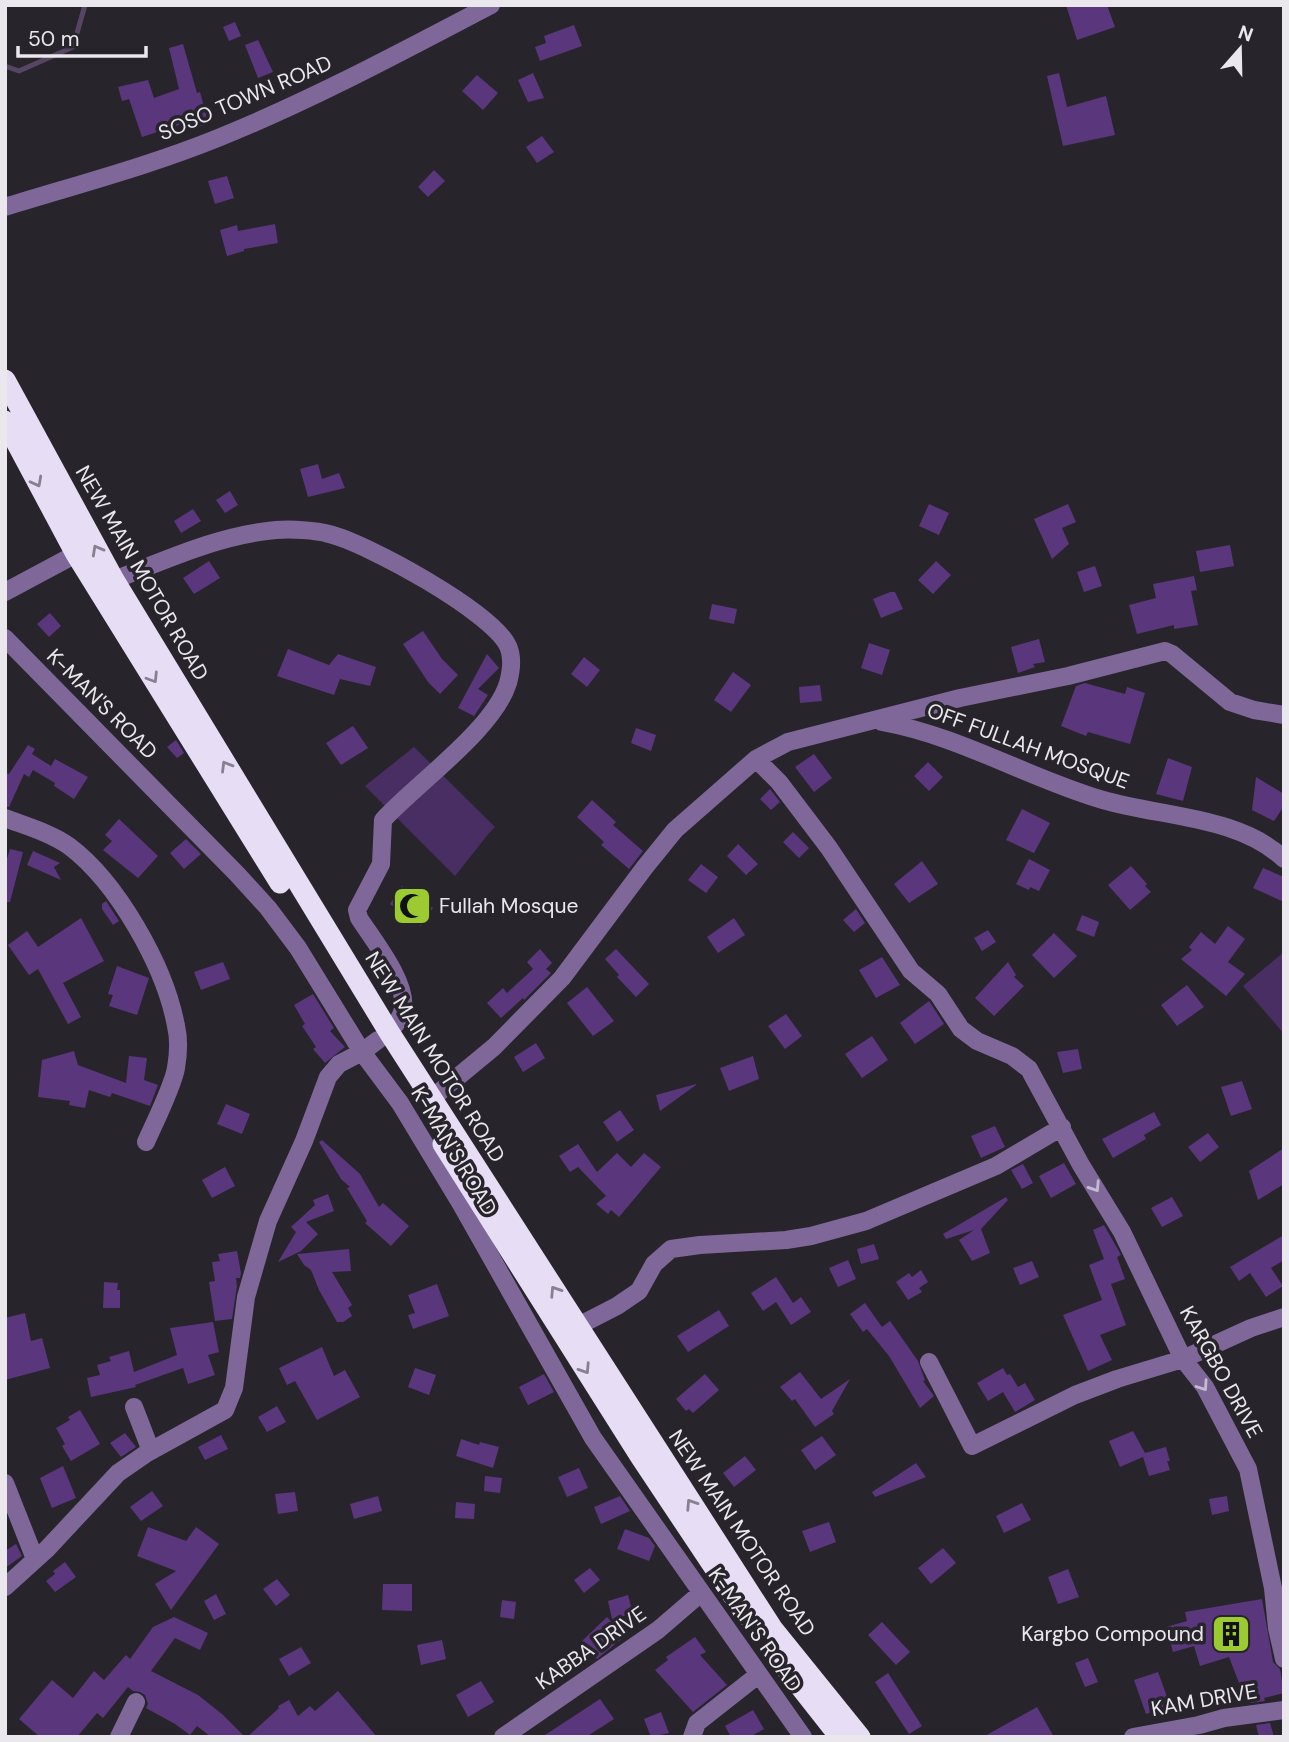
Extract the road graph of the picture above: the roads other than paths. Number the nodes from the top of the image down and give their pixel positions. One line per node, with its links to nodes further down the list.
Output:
1 (491, 5): 2 (street, SOSO TOWN ROAD)
2 (5, 206)
3 (5, 380): 6 (highway, NEW MAIN MOTOR ROAD, one-way to 3)
4 (5, 421): 5 (highway, NEW MAIN MOTOR ROAD, one-way to 5)
5 (76, 554): 7 (street); 14 (highway, NEW MAIN MOTOR ROAD, one-way to 14)
6 (114, 580): 14 (highway, NEW MAIN MOTOR ROAD, one-way to 6); 14 (street)
7 (5, 592)
8 (5, 638): 14 (street, K-MAN'S ROAD)
9 (1284, 715): 10 (street, OFF FULLAH MOSQUE)
10 (874, 721): 11 (street, OFF FULLAH MOSQUE); 13 (street, OFF FULLAH MOSQUE)
11 (755, 759): 15 (street, OFF FULLAH MOSQUE); 16 (street, KARGBO DRIVE)
12 (5, 818): 17 (street)
13 (1284, 859)
14 (376, 1041): 15 (highway, NEW MAIN MOTOR ROAD); 18 (highway, NEW MAIN MOTOR ROAD); 25 (street)
15 (431, 1099): 20 (highway, NEW MAIN MOTOR ROAD, one-way to 15)
16 (1062, 1127): 20 (street); 22 (street, KARGBO DRIVE, one-way to 22)
17 (146, 1142)
18 (468, 1199): 20 (highway, NEW MAIN MOTOR ROAD); 21 (street, K-MAN'S ROAD)
19 (1284, 1317): 22 (street)
20 (570, 1330): 21 (street); 39 (highway, NEW MAIN MOTOR ROAD, one-way to 39); 40 (highway, NEW MAIN MOTOR ROAD, one-way to 20)
21 (538, 1343): 30 (street, K-MAN'S ROAD)
22 (1183, 1359): 23 (street); 29 (street, KARGBO DRIVE, one-way to 29)
23 (929, 1362)
24 (134, 1407): 25 (street)
25 (151, 1451): 27 (street)
26 (5, 1483): 27 (street)
27 (35, 1559): 28 (street)
28 (5, 1587)
29 (1279, 1587): 31 (street, KARGBO DRIVE)
30 (701, 1593): 32 (street, K-MAN'S ROAD); 36 (street, KABBA DRIVE)
31 (1284, 1659)
32 (758, 1675): 37 (street, K-MAN'S ROAD); 38 (street, K-MAN'S ROAD)
33 (136, 1702): 35 (street)
34 (1284, 1710): 41 (street, KAM DRIVE)
35 (119, 1737)
36 (503, 1737)
37 (692, 1737)
38 (803, 1737)
39 (839, 1737)
40 (860, 1737)
41 (1133, 1737)

